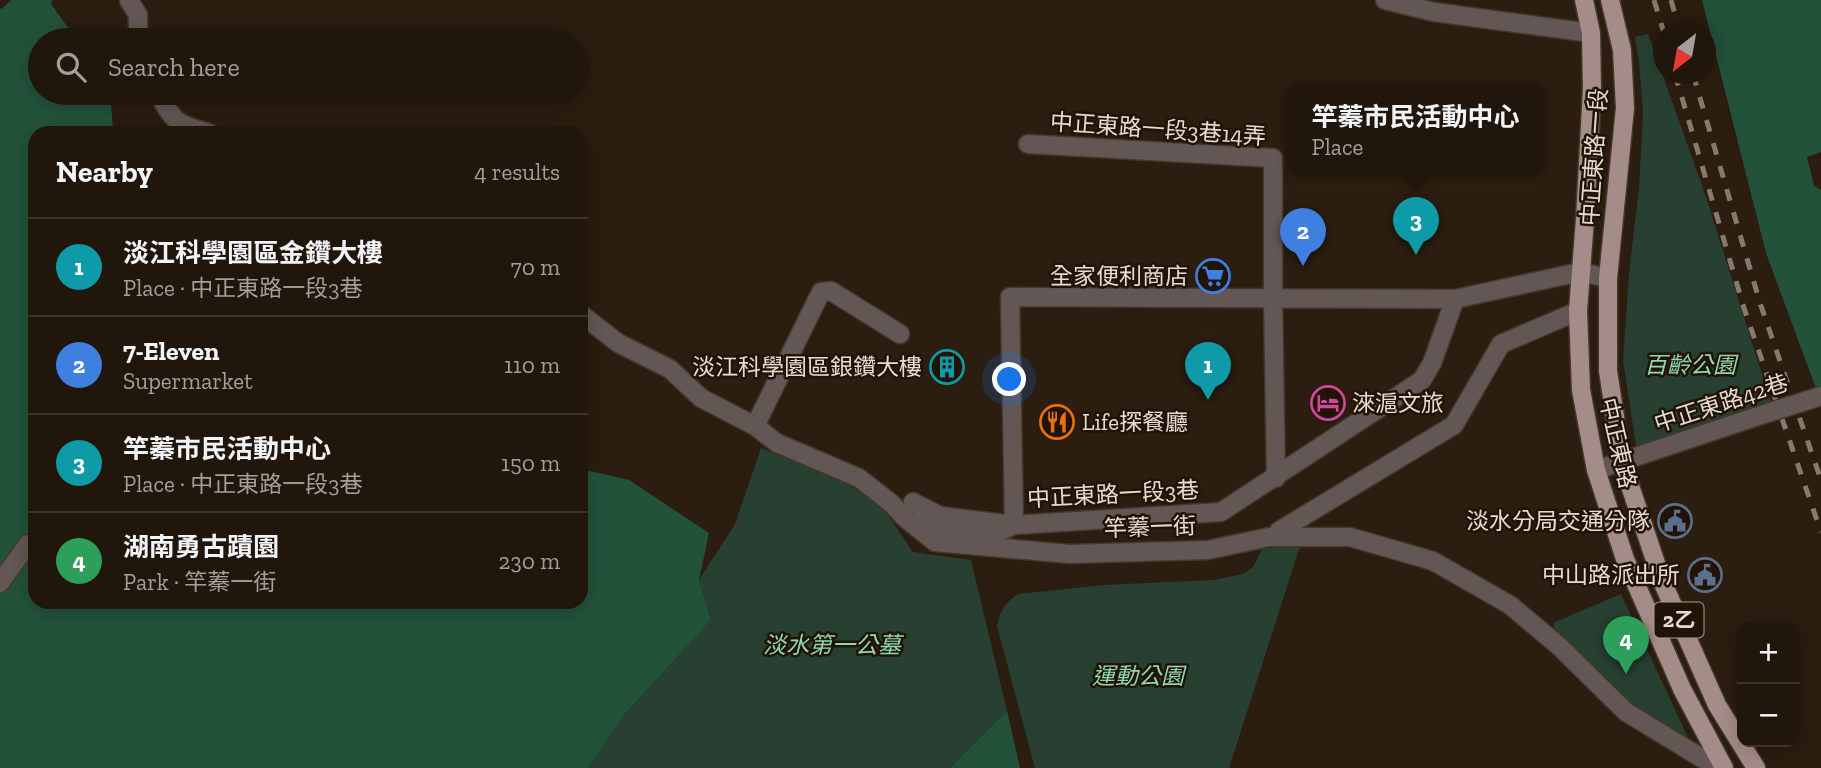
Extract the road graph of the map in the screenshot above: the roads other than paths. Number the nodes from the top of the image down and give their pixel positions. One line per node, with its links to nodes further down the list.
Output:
1 (129, 0): 5 (street)
2 (1385, 0): 6 (street)
3 (1584, 0): 6 (main road, 中正東路一段 / 2乙)
4 (1610, 0): 11 (main road, 中正東路一段 / 2乙)
5 (138, 28)
6 (1591, 33): 10 (main road, 中正東路一段 / 2乙)
7 (164, 105): 8 (street)
8 (184, 126)
9 (1028, 144): 12 (street, 中正東路一段3巷14弄)
10 (1580, 272): 11 (street, 中正東路一段3巷); 13 (street, 中正東路一段3巷); 14 (main road, 中正東路 / 2乙)
11 (1608, 278): 19 (main road, 中正東路 / 2乙)
12 (1273, 299): 13 (street, 中正東路一段3巷); 21 (street); 23 (street, 中正東路一段3巷)
13 (1455, 299): 21 (street, 中正東路一段3巷)
14 (1578, 311): 20 (main road, 中正東路 / 2乙); 24 (street)
15 (588, 320): 18 (street, 竿蓁一街)
16 (900, 334): 18 (street)
17 (1821, 396): 19 (street, 中正東路42巷, bridge)
18 (755, 426): 22 (street, 竿蓁一街)
19 (1622, 462): 20 (street, 中正東路42巷); 29 (main road, 中正東路 / 2乙)
20 (1596, 470): 28 (main road, 中正東路 / 2乙)
21 (1276, 478): 23 (street, 中正東路一段3巷)
22 (909, 509): 23 (street); 27 (street, 竿蓁一街)
23 (1014, 525)
24 (1279, 531)
25 (28, 544): 26 (street)
26 (0, 583)
27 (1718, 768)
28 (1724, 768)
29 (1756, 768)

